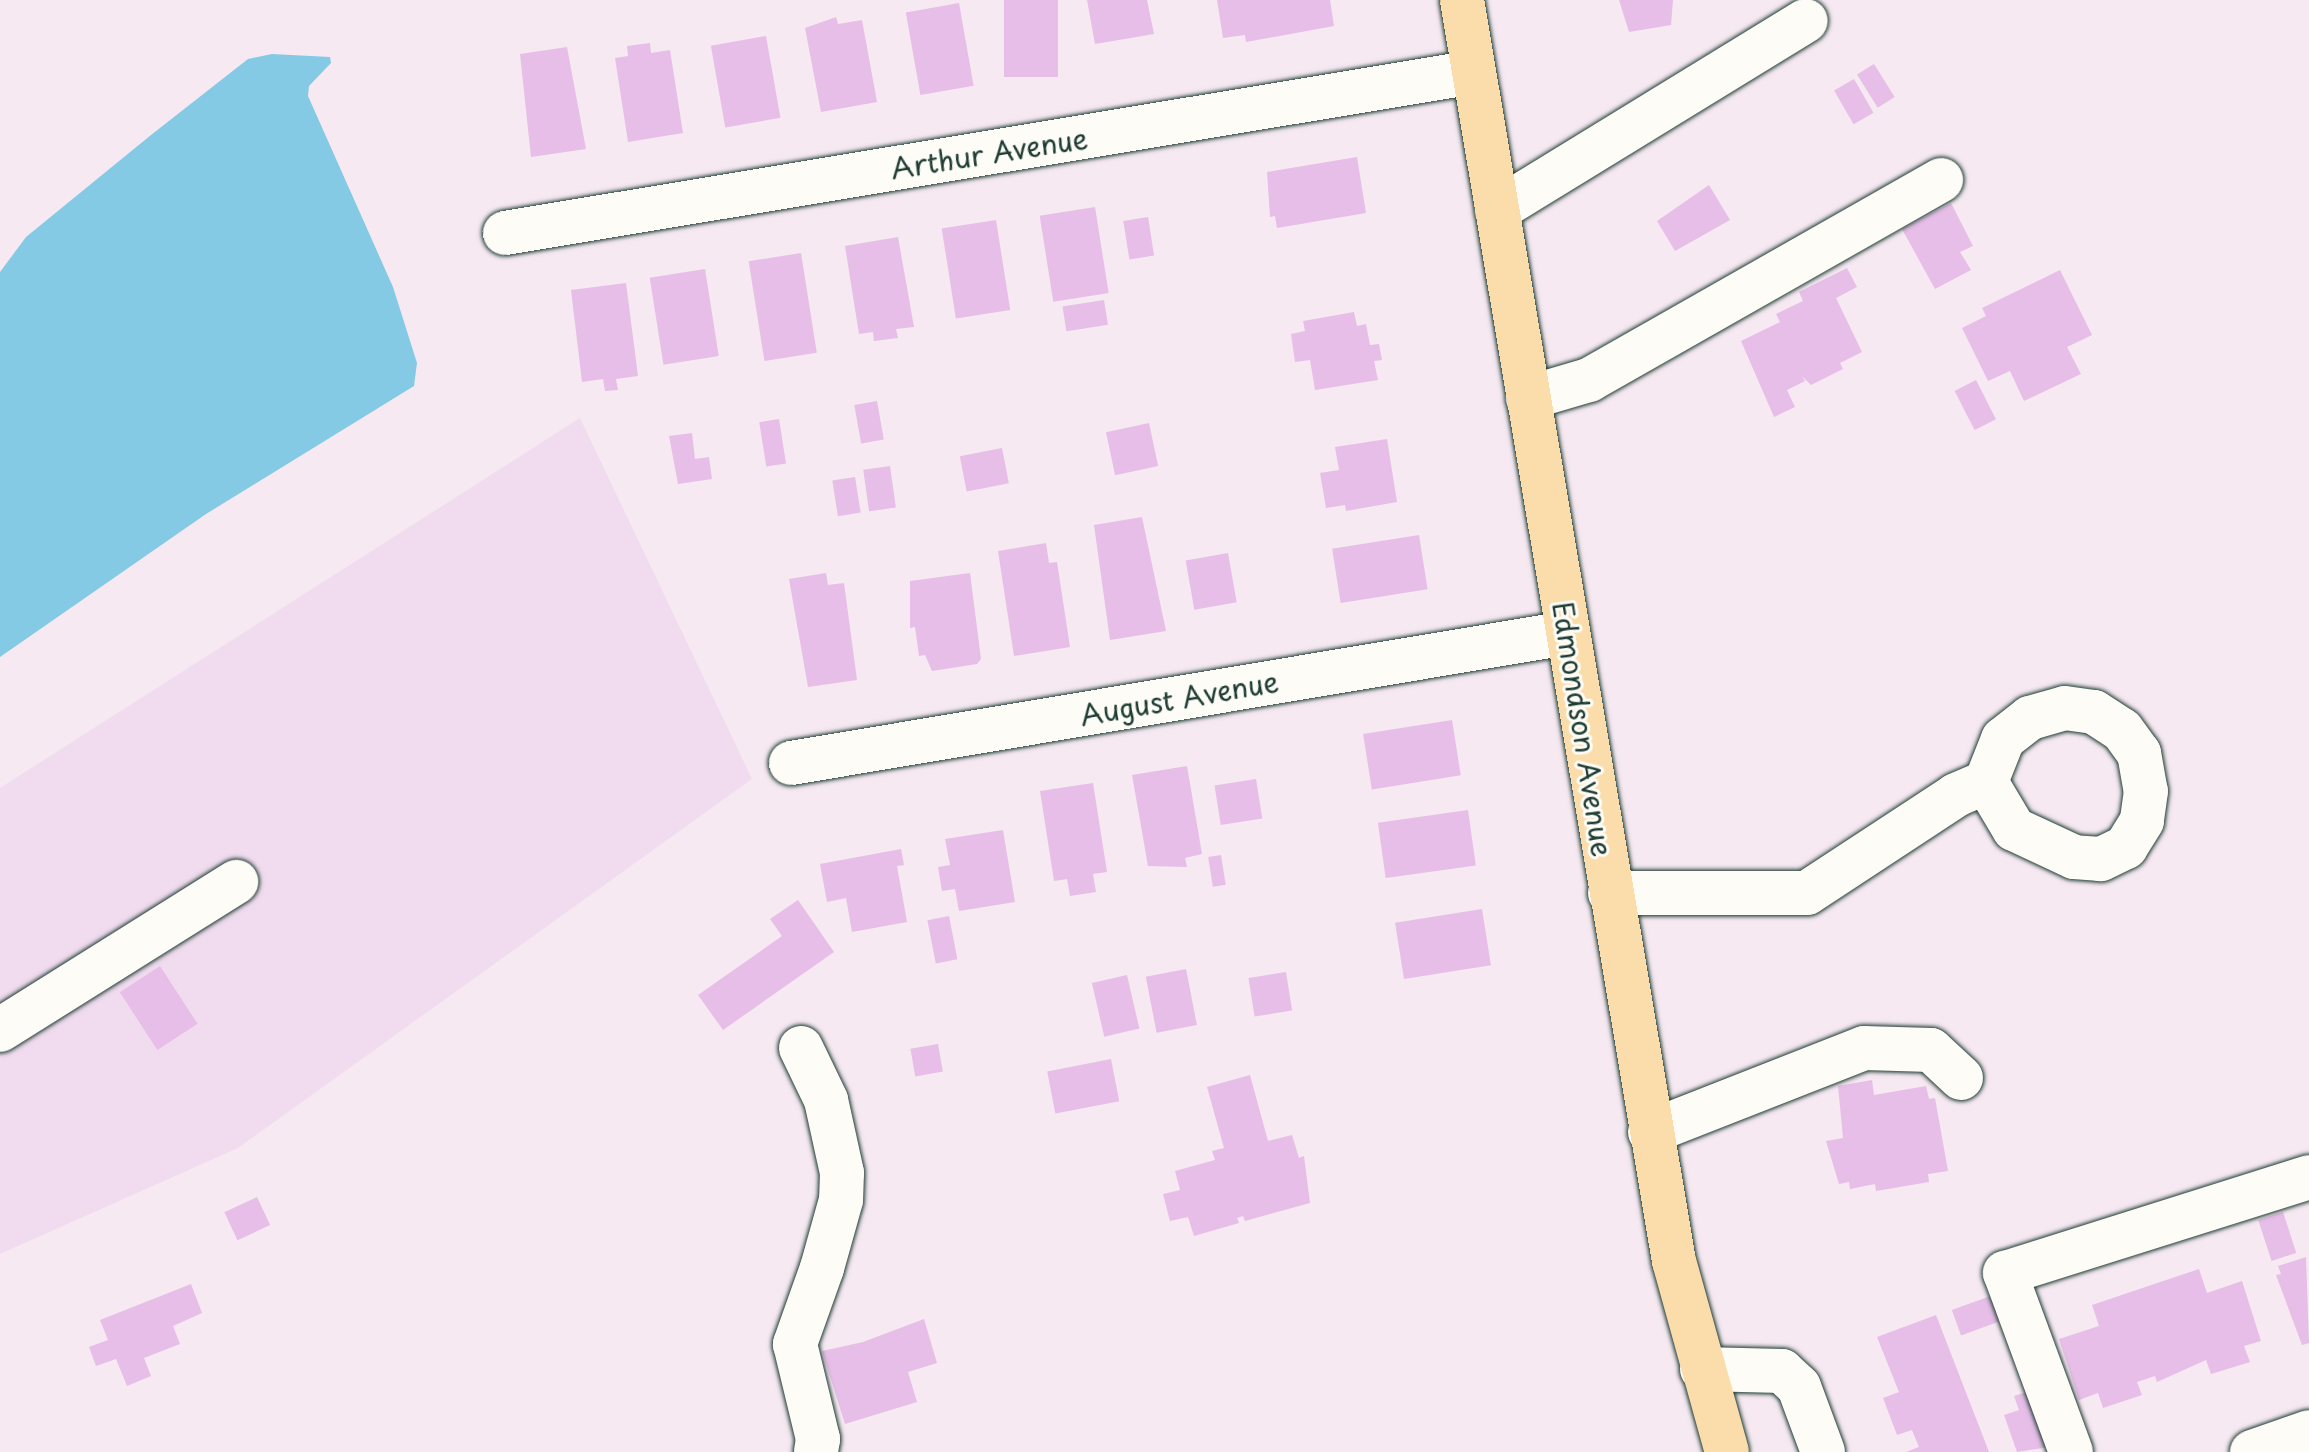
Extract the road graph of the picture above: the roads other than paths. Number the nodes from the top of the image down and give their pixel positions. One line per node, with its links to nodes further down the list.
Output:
1 (1462, 0): 3 (main road, Edmondson Avenue)
2 (1806, 21): 5 (street)
3 (1474, 72): 5 (main road, Edmondson Avenue); 6 (street, Arthur Avenue)
4 (1941, 180): 7 (street)
5 (1497, 210): 7 (main road, Edmondson Avenue)
6 (505, 233)
7 (1528, 398): 8 (main road, Edmondson Avenue)
8 (1567, 633): 9 (street, August Avenue); 12 (main road, Edmondson Avenue)
9 (791, 763)
10 (1986, 782): 12 (street)
11 (236, 882): 13 (street)
12 (1610, 893): 16 (main road, Edmondson Avenue)
13 (0, 1030)
14 (801, 1048): 20 (street)
15 (1961, 1078): 16 (street)
16 (1650, 1132): 18 (main road, Edmondson Avenue)
17 (2309, 1177): 23 (street)
18 (1702, 1369): 21 (main road, Edmondson Avenue); 22 (street)
19 (2309, 1432): 24 (street)
20 (816, 1452)
21 (1727, 1452)
22 (1823, 1452)
23 (2071, 1452)
24 (2252, 1452)

